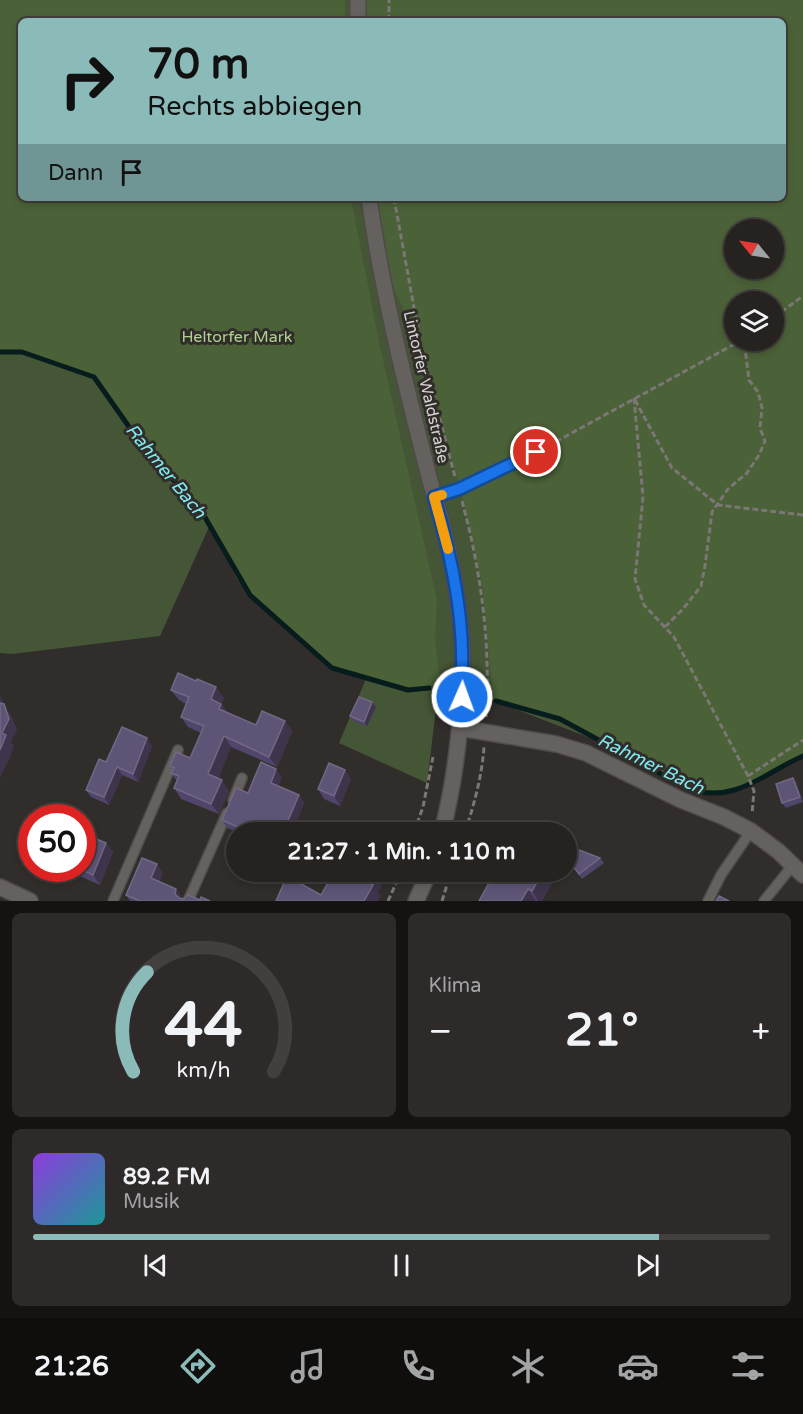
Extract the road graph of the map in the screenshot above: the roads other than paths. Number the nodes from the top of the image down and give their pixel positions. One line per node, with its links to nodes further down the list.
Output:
1 (358, 0): 2 (main road)
2 (358, 18)
3 (369, 201): 5 (main road, Lintorfer Waldstraße)
4 (536, 452): 5 (lane)
5 (434, 497): 6 (main road, Lintorfer Waldstraße)
6 (460, 728): 9 (main road, Lintorfer Waldstraße); 10 (main road)
7 (178, 750): 15 (lane)
8 (242, 778): 16 (lane)
9 (444, 822)
10 (751, 831): 11 (main road); 18 (lane)
11 (798, 870): 19 (lane)
12 (425, 882): 17 (main road)
13 (0, 887): 14 (main road)
14 (30, 901)
15 (113, 901)
16 (188, 901)
17 (416, 901)
18 (708, 901)
19 (764, 901)

